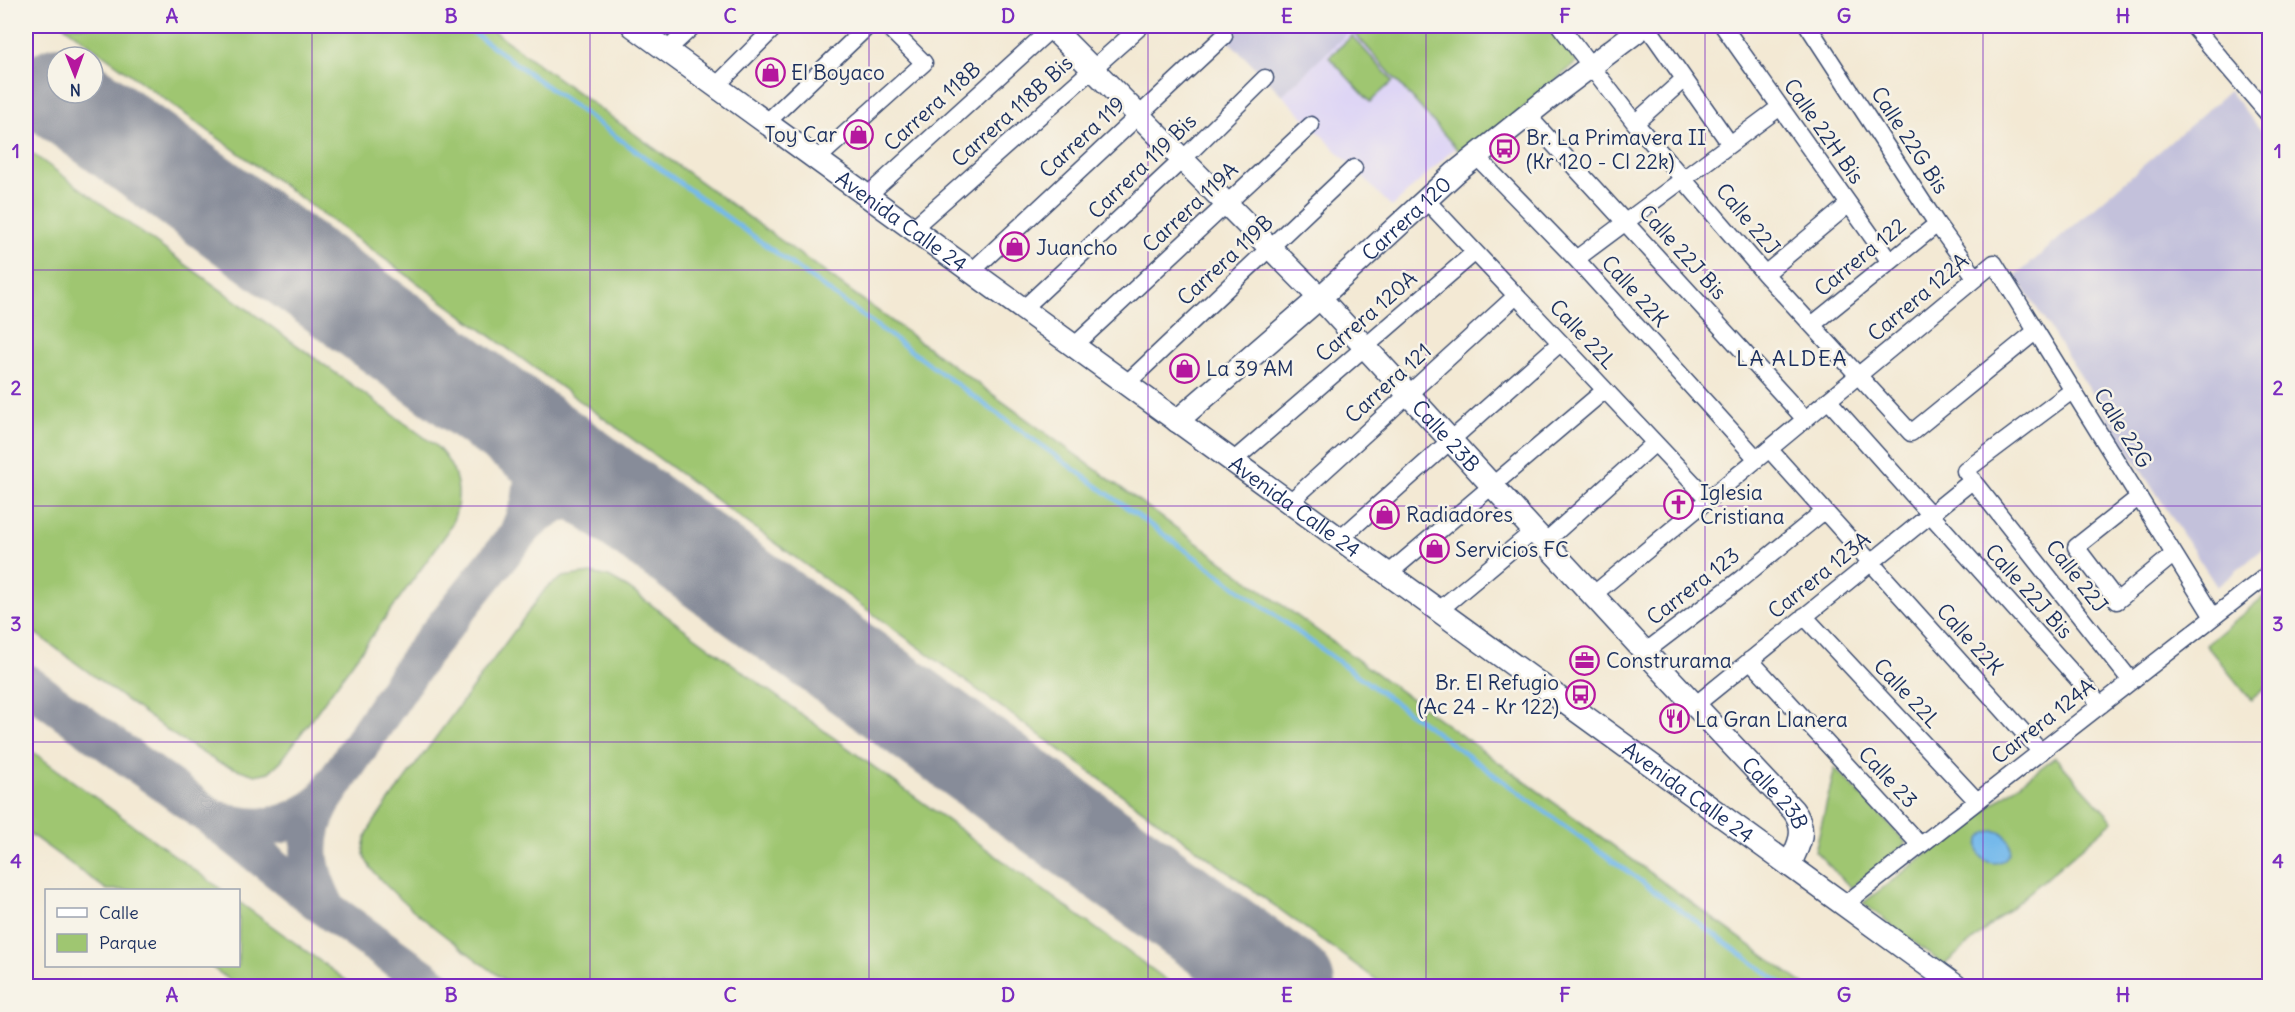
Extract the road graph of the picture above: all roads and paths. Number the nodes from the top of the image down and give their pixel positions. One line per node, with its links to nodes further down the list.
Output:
1 (633, 26): 14 (street, Avenida Calle 24)
2 (693, 26): 14 (street)
3 (776, 26): 19 (street)
4 (868, 26): 24 (street)
5 (887, 26): 29 (street)
6 (1052, 26): 16 (street, Calle 23B); 33 (street, Carrera 118B)
7 (1141, 26): 16 (street, Carrera 118B Bis)
8 (1560, 26): 15 (street, Calle 22J)
9 (1646, 26): 15 (street, Carrera 120); 18 (street)
10 (1723, 26): 20 (street, Calle 22H Bis)
11 (1808, 26): 38 (street, Calle 22G Bis)
12 (2193, 26): 23 (street)
13 (1224, 36): 21 (street, Carrera 119)
14 (667, 51): 19 (street, Avenida Calle 24)
15 (1592, 66): 22 (street, Carrera 120); 25 (street, Calle 22J)
16 (1093, 69): 21 (street, Calle 23B); 39 (street, Carrera 118B Bis)
17 (1265, 78): 30 (street, Carrera 119 Bis)
18 (1684, 79): 25 (street); 27 (street)
19 (716, 86): 24 (street, Avenida Calle 24)
20 (1780, 107): 27 (street); 36 (street, Calle 22H Bis)
21 (1138, 115): 30 (street, Calle 23B); 45 (street, Carrera 119)
22 (1527, 115): 28 (street, Carrera 120); 37 (street, Calle 22J Bis)
23 (2270, 116)
24 (766, 123): 29 (street, Avenida Calle 24)
25 (1635, 123): 32 (street, Calle 22J)
26 (1311, 124): 35 (street, Carrera 119A)
27 (1730, 144): 32 (street)
28 (1476, 156): 34 (street, Carrera 120); 42 (street, Calle 22K)
29 (817, 159): 33 (street, Avenida Calle 24)
30 (1183, 159): 35 (street, Calle 23B); 50 (street, Carrera 119 Bis)
31 (1354, 168): 40 (street, Carrera 119B)
32 (1684, 178): 37 (street); 46 (street, Calle 22J)
33 (867, 196): 39 (street, Avenida Calle 24)
34 (1426, 200): 41 (street, Calle 22L); 49 (street, Carrera 120)
35 (1227, 204): 40 (street, Calle 23B); 54 (street, Carrera 119A)
36 (1848, 204): 43 (street, Calle 22H Bis); 46 (street)
37 (1625, 222): 42 (street); 62 (street, Calle 22J Bis)
38 (1937, 224): 43 (street, Carrera 122); 47 (street, Calle 22G Bis)
39 (912, 229): 45 (street, Avenida Calle 24)
40 (1270, 248): 49 (street, Calle 23B); 57 (street, Carrera 119B)
41 (1475, 252): 48 (street, Calle 22L); 55 (street, Carrera 120A)
42 (1576, 259): 66 (street, Calle 22K)
43 (1890, 262): 51 (street, Carrera 122)
44 (1994, 263): 47 (street, Carrera 122A); 52 (street, Calle 22G)
45 (971, 272): 50 (street, Avenida Calle 24)
46 (1765, 274): 51 (street, Calle 22J)
47 (1976, 278): 56 (street, Carrera 122A)
48 (1516, 296): 53 (street, Calle 22L); 60 (street, Carrera 121)
49 (1320, 298): 55 (street, Calle 23B); 63 (street, Carrera 120)
50 (1023, 309): 54 (street, Avenida Calle 24)
51 (1812, 325): 56 (street, Calle 22J)
52 (2036, 331): 56 (street, Calle 22J); 59 (street, Calle 22G)
53 (1560, 343): 58 (street, Calle 22L); 64 (street)
54 (1074, 346): 57 (street, Avenida Calle 24)
55 (1365, 347): 60 (street, Calle 23B); 67 (street, Carrera 120A)
56 (1858, 375): 61 (street, Carrera 122A)
57 (1126, 384): 63 (street, Avenida Calle 24)
58 (1605, 390): 65 (street, Calle 22L); 69 (street)
59 (2073, 390): 68 (street, Carrera 123A); 70 (street, Calle 22G)
60 (1409, 394): 64 (street, Calle 23B); 72 (street, Carrera 121)
61 (1828, 400): 62 (street, Carrera 122A); 74 (street, Calle 22J Bis)
62 (1805, 419): 66 (street, Carrera 122A)
63 (1177, 421): 67 (street, Avenida Calle 24)
64 (1451, 440): 69 (street, Calle 23B); 76 (street)
65 (1655, 443): 71 (street, Calle 22L); 75 (street)
66 (1763, 454): 71 (street, Carrera 122A); 73 (street, Calle 22K)
67 (1233, 462): 72 (street, Avenida Calle 24)
68 (1969, 475): 74 (street, Carrera 123A); 87 (street, Calle 22J)
69 (1493, 485): 75 (street, Calle 23B); 80 (street)
70 (2139, 497): 77 (street, Calle 22G); 77 (street)
71 (1708, 499): 81 (street, Carrera 122A)
72 (1289, 503): 76 (street, Avenida Calle 24)
73 (1824, 511): 78 (street, Calle 22K); 85 (street, Carrera 123)
74 (1930, 514): 78 (street, Carrera 123A); 88 (street, Calle 22J Bis)
75 (1540, 536): 81 (street, Calle 23B); 82 (street)
76 (1340, 539): 80 (street, Avenida Calle 24)
77 (2174, 554): 84 (street, Calle 22G)
78 (1870, 562): 83 (street, Carrera 123A); 90 (street, Calle 22K)
79 (2270, 573): 84 (street, Carrera 124A)
80 (1388, 574): 82 (street, Avenida Calle 24)
81 (1594, 594): 85 (street, Calle 23B)
82 (1438, 611): 93 (street, Avenida Calle 24)
83 (1804, 616): 86 (street, Carrera 123A); 91 (street, Calle 22L)
84 (2213, 617): 87 (street, Carrera 124A)
85 (1644, 652): 89 (street, Calle 23B)
86 (1750, 660): 89 (street, Carrera 123A); 92 (street, Calle 23)
87 (2131, 681): 88 (street, Carrera 124A)
88 (2101, 705): 90 (street, Carrera 124A)
89 (1694, 706): 93 (street, Calle 23B)
90 (2041, 752): 91 (street, Carrera 124A)
91 (1977, 801): 92 (street, Carrera 124A)
92 (1920, 845): 94 (street, Carrera 124A)
93 (1789, 865): 94 (street, Avenida Calle 24)
94 (1844, 905): 95 (street, Avenida Calle 24)
95 (1956, 987)

